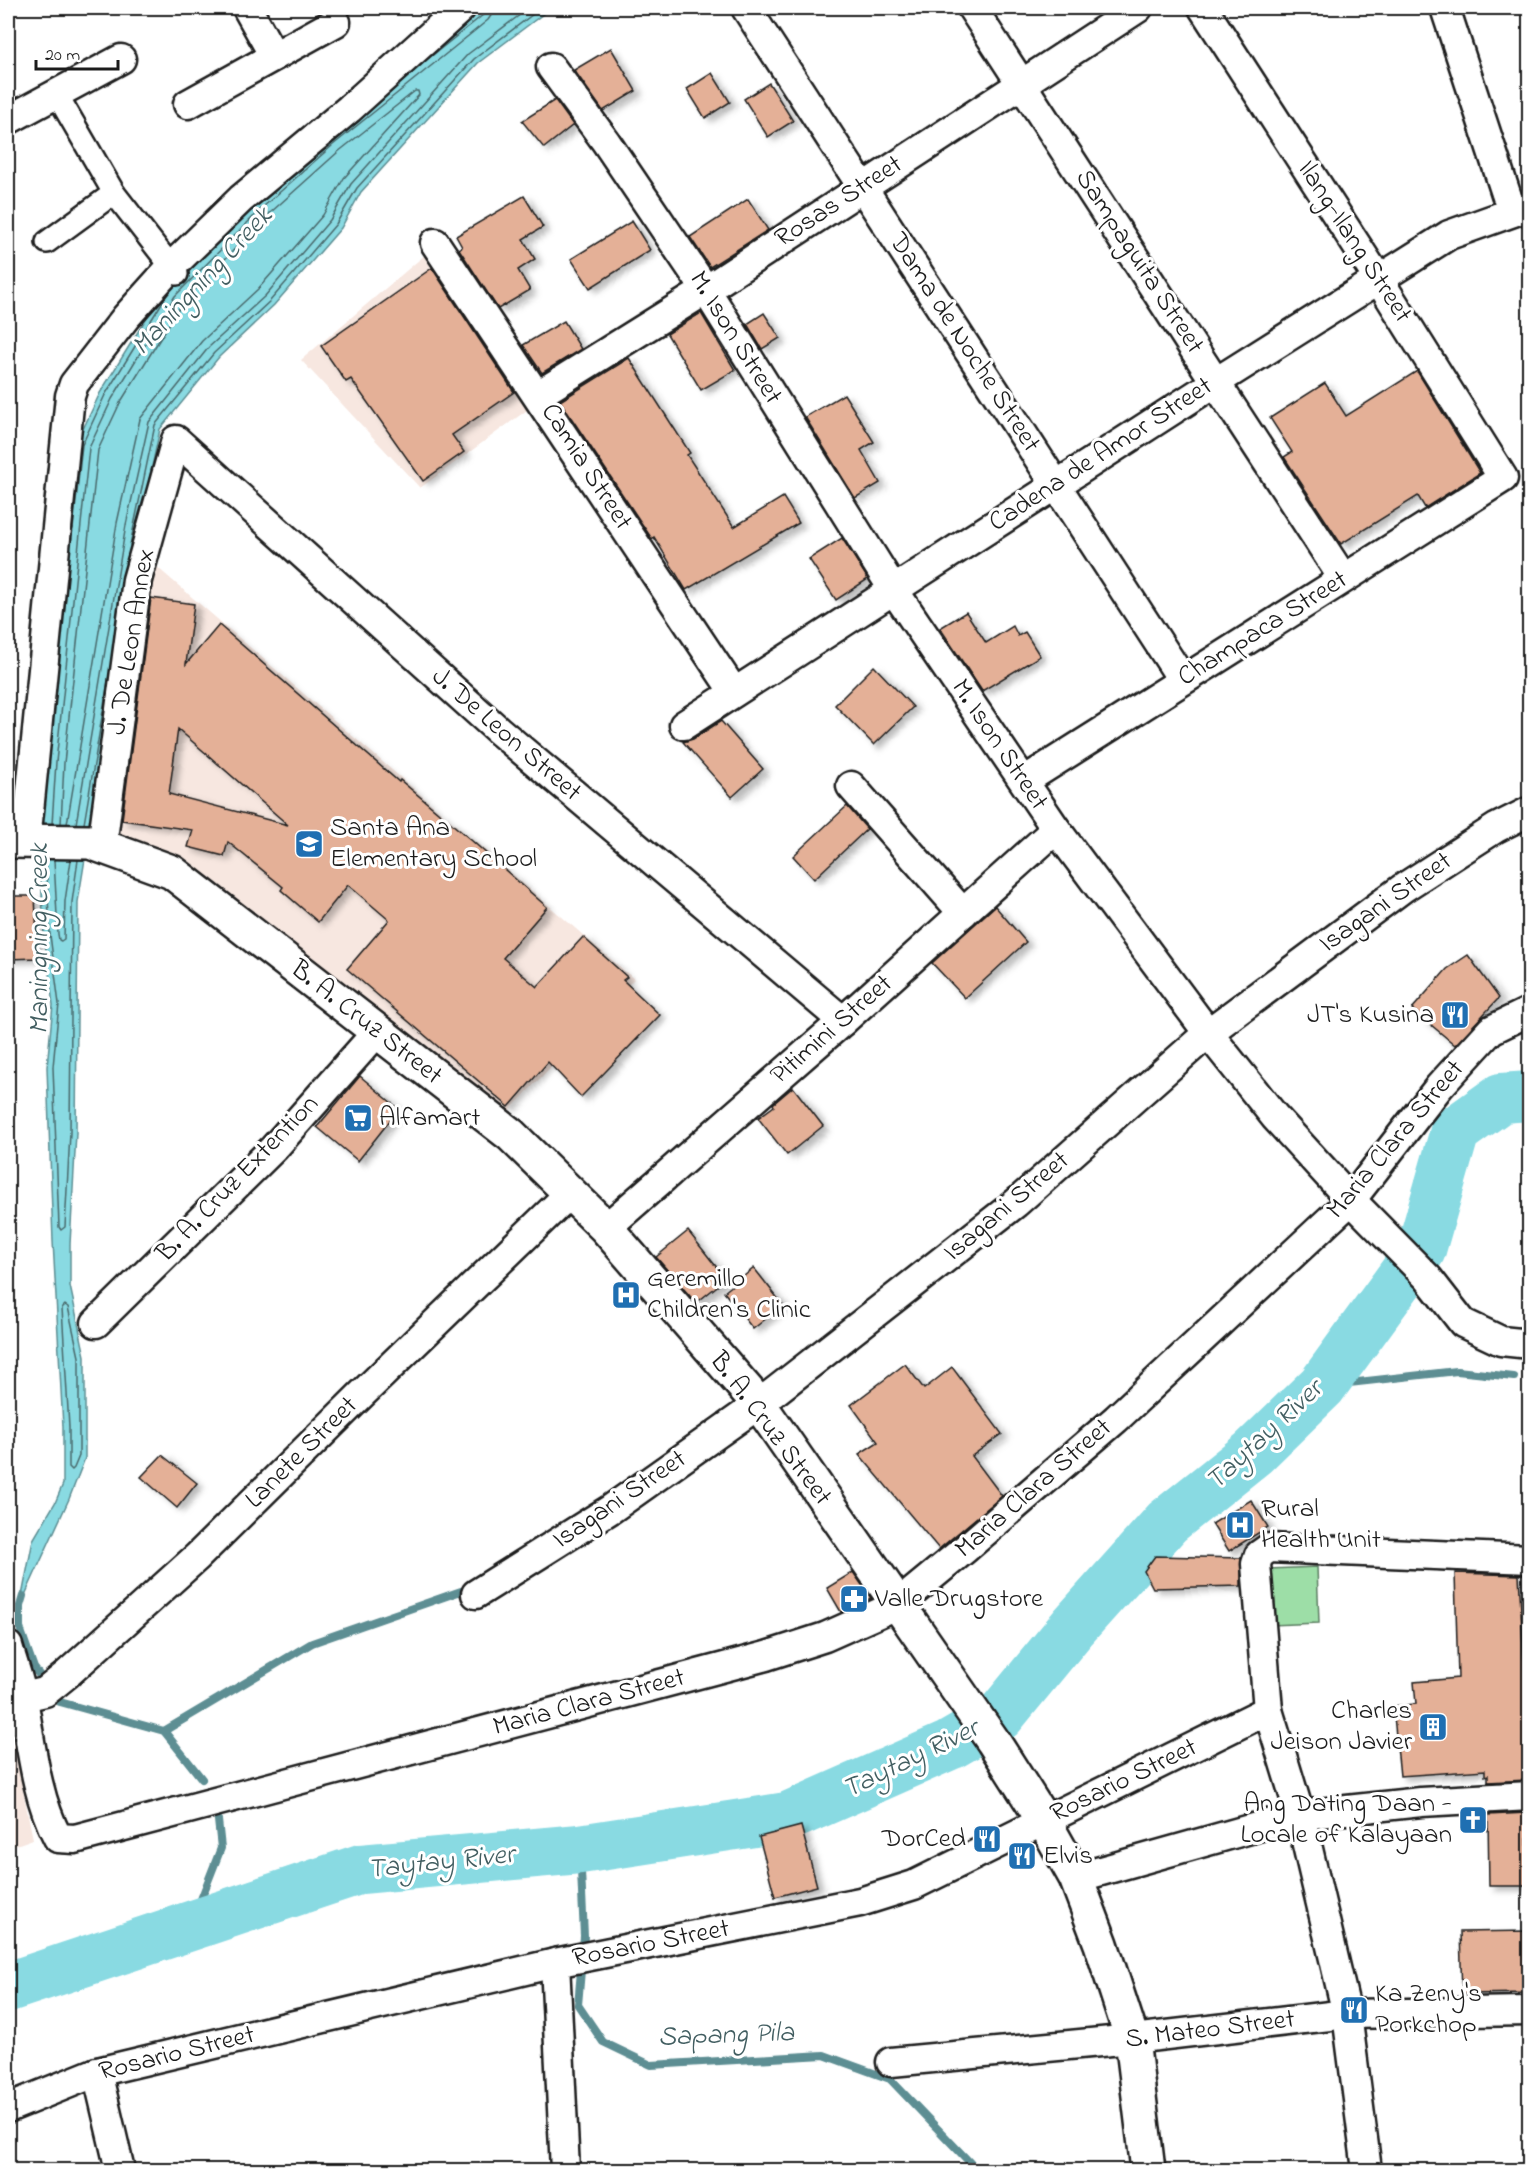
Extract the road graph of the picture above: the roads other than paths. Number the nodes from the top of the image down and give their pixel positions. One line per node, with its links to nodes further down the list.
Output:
1 (247, 8): 9 (street)
2 (462, 8): 21 (street)
3 (746, 8): 16 (street, Dama de Noche Street)
4 (972, 8): 12 (street, Sampaguita Street)
5 (1138, 8): 12 (street, Rosas Street)
6 (1203, 8): 22 (street, Ilang-Ilang Street)
7 (1445, 8): 18 (street)
8 (336, 22): 9 (street)
9 (274, 56): 14 (street)
10 (121, 59): 13 (street)
11 (551, 67): 23 (street, M. Ison Street)
12 (1022, 83): 16 (street, Rosas Street); 24 (street, Sampaguita Street)
13 (56, 93): 15 (street); 17 (street)
14 (188, 104)
15 (8, 120)
16 (863, 186): 23 (street, Rosas Street); 28 (street, Dama de Noche Street)
17 (114, 193): 19 (street); 21 (street)
18 (1521, 209): 22 (street, Cadena de Amor Street)
19 (47, 242)
20 (435, 243): 25 (street, Camia Street)
21 (174, 270): 38 (street)
22 (1379, 280): 24 (street, Cadena de Amor Street); 27 (street, Ilang-Ilang Street)
23 (705, 290): 25 (street, Rosas Street); 30 (street, M. Ison Street)
24 (1216, 382): 28 (street, Cadena de Amor Street); 29 (street, Sampaguita Street)
25 (538, 395): 32 (street, Camia Street)
26 (176, 440): 39 (street, J. De Leon Annex); 42 (street, J. De Leon Street)
27 (1503, 478): 29 (street, Champaca Street)
28 (1055, 485): 30 (street, Cadena de Amor Street); 31 (street, Dama de Noche Street)
29 (1343, 578): 31 (street, Champaca Street)
30 (893, 589): 32 (street, Cadena de Amor Street); 34 (street, M. Ison Street)
31 (1182, 679): 34 (street, Champaca Street)
32 (734, 692): 33 (street, Cadena de Amor Street)
33 (684, 725)
34 (1024, 781): 37 (street, M. Ison Street)
35 (851, 786): 40 (street)
36 (1530, 811): 44 (street, Isagani Street)
37 (1056, 829): 40 (street, Pitimini Street); 44 (street, M. Ison Street)
38 (22, 842): 39 (street, B. A. Cruz Street)
39 (96, 844): 43 (street, B. A. Cruz Street)
40 (963, 913): 42 (street, Pitimini Street)
41 (1530, 1011): 46 (street, Maria Clara Street)
42 (843, 1021): 47 (street, Pitimini Street)
43 (377, 1032): 45 (street, B. A. Cruz Street); 48 (street, B. A. Cruz Extention)
44 (1208, 1033): 46 (street, M. Ison Street); 50 (street, Isagani Street)
45 (570, 1193): 47 (street, B. A. Cruz Street); 55 (street, Lanete Street)
46 (1351, 1200): 49 (street, M. Ison Street); 53 (street, Maria Clara Street)
47 (606, 1228): 50 (street, B. A. Cruz Street)
48 (96, 1323)
49 (1530, 1344)
50 (759, 1404): 52 (street, Isagani Street); 53 (street, B. A. Cruz Street)
51 (1530, 1559): 56 (street)
52 (476, 1594)
53 (897, 1605): 55 (street, Maria Clara Street); 59 (street, B. A. Cruz Street)
54 (8, 1646): 55 (street)
55 (33, 1703)
56 (1268, 1710): 58 (street); 59 (street, Rosario Street)
57 (1530, 1796): 58 (street)
58 (1300, 1815): 60 (street); 63 (street)
59 (1044, 1821): 60 (street, B. A. Cruz Street); 61 (street, Rosario Street)
60 (1076, 1878): 64 (street, B. A. Cruz Street)
61 (568, 1961): 66 (street, Rosario Street); 69 (street)
62 (1530, 2011): 63 (street, S. Mateo Street)
63 (1347, 2014): 64 (street, S. Mateo Street); 71 (street)
64 (1132, 2039): 65 (street, S. Mateo Street); 70 (street, B. A. Cruz Street)
65 (891, 2062)
66 (97, 2072): 67 (street, Rosario Street); 68 (street)
67 (8, 2108)
68 (120, 2170)
69 (565, 2170)
70 (1148, 2170)
71 (1367, 2170)

